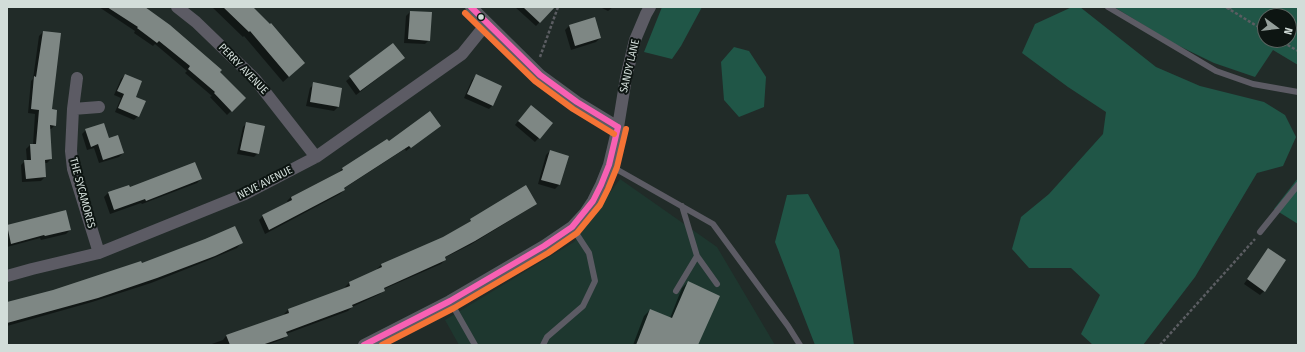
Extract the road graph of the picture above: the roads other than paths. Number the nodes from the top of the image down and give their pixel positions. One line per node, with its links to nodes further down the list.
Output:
1 (177, 7): 11 (street, PERRY AVENUE)
2 (471, 7): 5 (street)
3 (650, 7): 10 (street, SANDY LANE)
4 (1108, 7): 7 (lane)
5 (488, 23): 10 (street); 11 (street, NEVE AVENUE)
6 (77, 78): 9 (street, THE SYCAMORES)
7 (1298, 92)
8 (99, 107): 9 (street)
9 (73, 109): 17 (street, THE SYCAMORES)
10 (618, 126): 12 (street, SANDY LANE)
11 (316, 156): 17 (street, NEVE AVENUE)
12 (609, 164): 14 (lane); 15 (street, SANDY LANE)
13 (1298, 185): 16 (lane)
14 (682, 206): 18 (lane); 26 (lane)
15 (572, 227): 22 (street, SANDY LANE); 25 (lane)
16 (1260, 232)
17 (99, 253): 19 (street, NEVE AVENUE)
18 (697, 256): 20 (lane); 21 (lane)
19 (7, 276)
20 (717, 284)
21 (676, 291)
22 (450, 301): 23 (street, SANDY LANE); 24 (lane)
23 (364, 345)
24 (475, 345)
25 (543, 345)
26 (800, 345)

